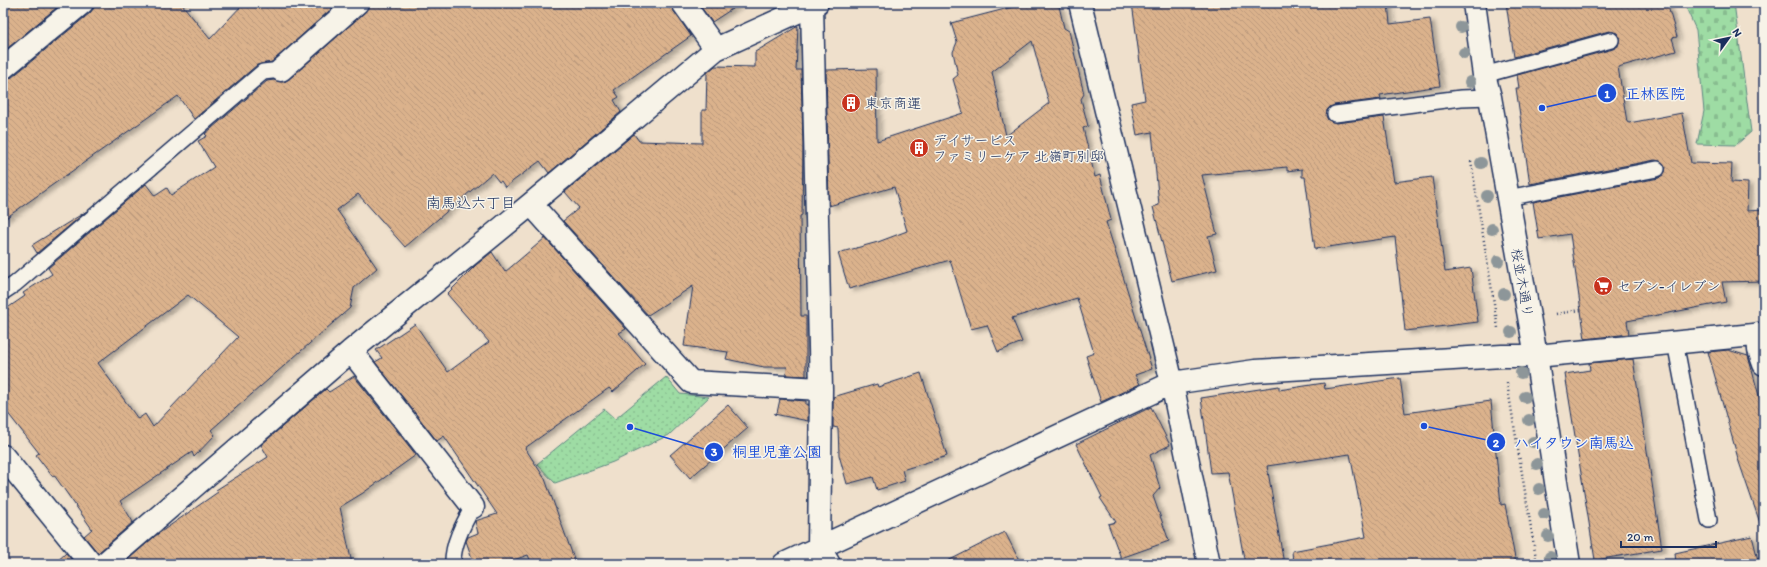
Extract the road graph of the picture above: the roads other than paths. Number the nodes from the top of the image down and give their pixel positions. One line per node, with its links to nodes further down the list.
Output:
1 (82, 3): 9 (street)
2 (357, 3): 10 (street)
3 (683, 3): 8 (street)
4 (1080, 3): 23 (street)
5 (1474, 3): 11 (street, 桜並木通り)
6 (814, 4): 8 (street); 24 (street)
7 (1610, 40): 11 (lane)
8 (716, 49): 16 (street)
9 (3, 68)
10 (281, 70): 17 (lane)
11 (1484, 75): 12 (street, 桜並木通り)
12 (1490, 97): 13 (lane); 15 (street, 桜並木通り)
13 (1335, 114)
14 (1658, 169): 15 (lane)
15 (1507, 198): 21 (street, 桜並木通り)
16 (532, 204): 20 (street); 24 (street)
17 (3, 292)
18 (1761, 334): 19 (street); 22 (street)
19 (1675, 342): 21 (street); 27 (lane)
20 (351, 351): 26 (street); 30 (street)
21 (1536, 356): 23 (street); 34 (street, 桜並木通り)
22 (1764, 364)
23 (1172, 383): 28 (street); 33 (street)
24 (821, 389): 28 (street)
25 (3, 456): 29 (street)
26 (473, 507): 31 (lane)
27 (1709, 520)
28 (824, 556): 32 (street)
29 (91, 564)
30 (104, 564)
31 (453, 564)
32 (784, 564)
33 (1209, 564)
34 (1569, 564)

